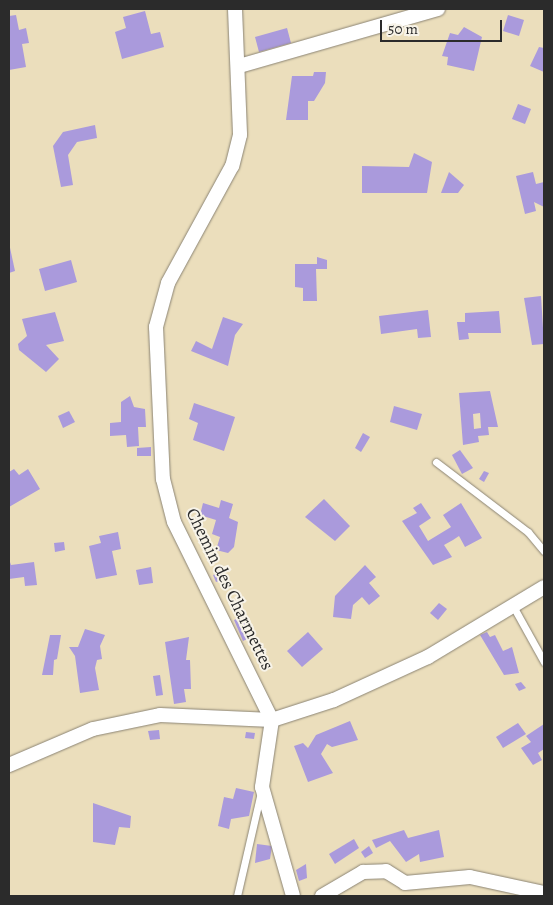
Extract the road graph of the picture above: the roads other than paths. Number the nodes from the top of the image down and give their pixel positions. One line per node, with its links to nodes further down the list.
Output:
1 (235, 9): 3 (street, Chemin des Charmettes)
2 (438, 9): 3 (street)
3 (239, 66): 9 (street, Chemin des Charmettes)
4 (436, 462): 5 (lane)
5 (544, 551)
6 (544, 587): 7 (street)
7 (513, 606): 8 (lane); 9 (street)
8 (544, 662)
9 (272, 720): 10 (street); 11 (street)
10 (9, 765)
11 (262, 787): 13 (lane); 14 (street)
12 (544, 893): 15 (street)
13 (237, 896)
14 (293, 896)
15 (322, 896)

